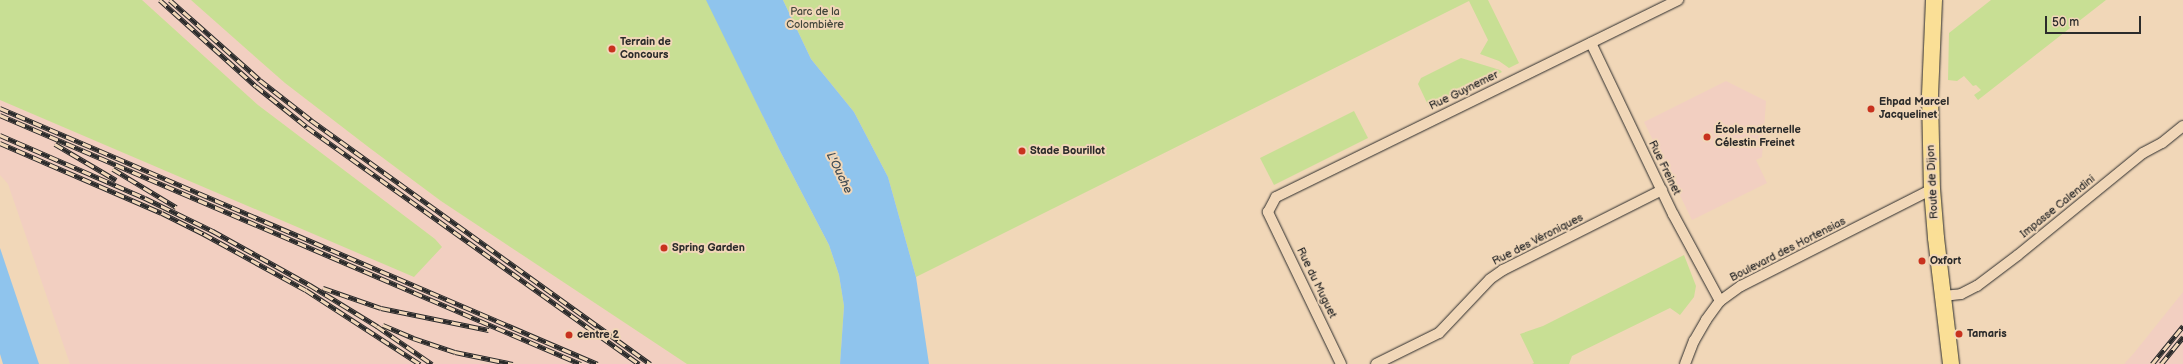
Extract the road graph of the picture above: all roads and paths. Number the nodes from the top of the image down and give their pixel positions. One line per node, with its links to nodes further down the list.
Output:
1 (1678, 0): 3 (street, Rue Guynemer)
2 (1934, 0): 5 (main road, Route de Dijon)
3 (1591, 43): 6 (street, Rue Freinet); 7 (street, Rue Guynemer)
4 (2183, 126): 8 (street, Impasse Calendini)
5 (1932, 189): 8 (main road, Route de Dijon); 9 (street, Boulevard des Hortensias)
6 (1662, 190): 9 (street, Rue Freinet); 11 (street, Rue des Véroniques)
7 (1268, 212): 10 (street, Rue du Muguet)
8 (1943, 296): 13 (main road, Route de Dijon)
9 (1720, 301): 12 (street, Boulevard des Hortensias)
10 (1341, 364)
11 (1376, 364)
12 (1685, 364)
13 (1951, 364)

